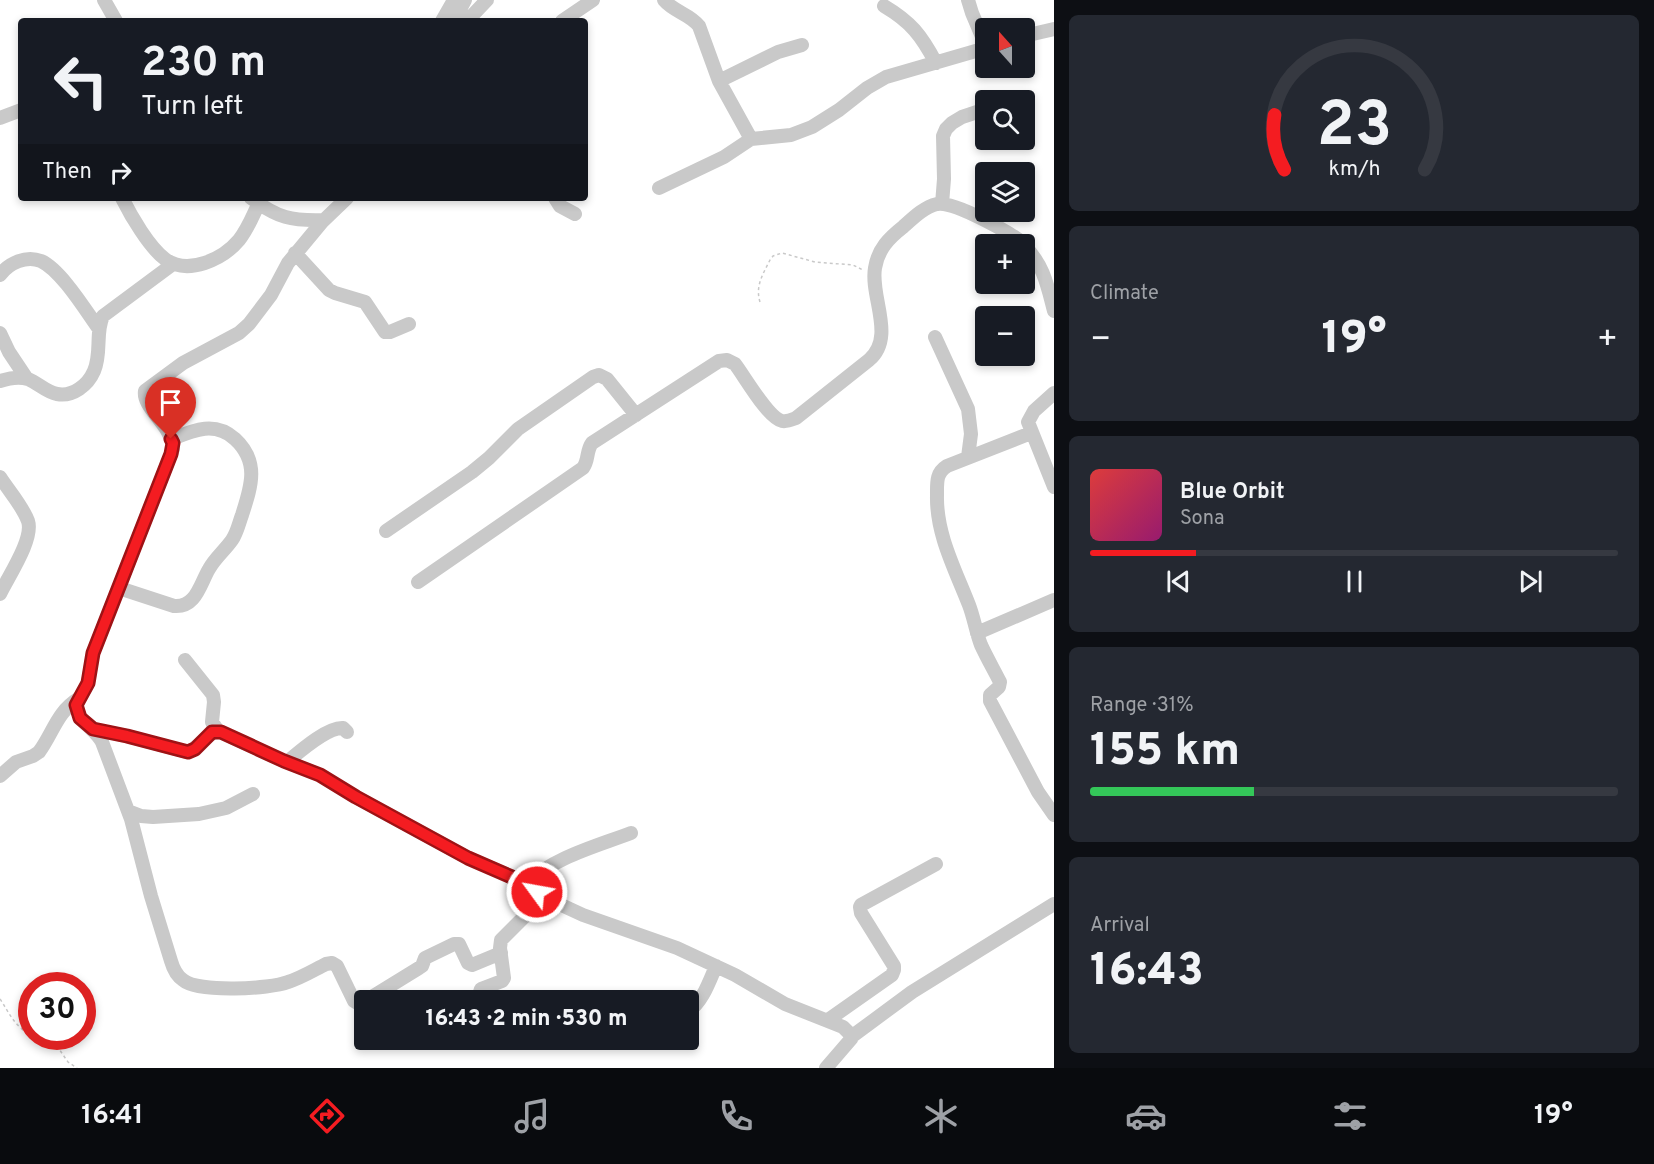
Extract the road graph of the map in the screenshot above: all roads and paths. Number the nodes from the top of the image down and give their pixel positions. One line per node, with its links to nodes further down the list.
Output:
1 (105, 0): 9 (street)
2 (454, 0): 10 (street)
3 (465, 0): 11 (street)
4 (487, 0): 12 (street)
5 (594, 0): 13 (street)
6 (664, 0): 20 (street)
7 (968, 0): 14 (street)
8 (884, 6): 19 (street)
9 (114, 18)
10 (444, 18)
11 (456, 18)
12 (470, 18)
13 (567, 18)
14 (975, 20)
15 (1054, 28): 16 (street)
16 (1035, 33)
17 (802, 45): 20 (street)
18 (975, 51): 19 (street)
19 (936, 63): 24 (street)
20 (719, 81): 24 (street)
21 (18, 111): 23 (street)
22 (975, 112): 31 (street)
23 (0, 118)
24 (751, 139): 25 (street)
25 (659, 188)
26 (124, 201): 37 (street)
27 (255, 201): 37 (street)
28 (257, 201): 33 (street)
29 (344, 201): 33 (street)
30 (557, 201): 32 (street)
31 (942, 204): 34 (street); 39 (street)
32 (574, 214)
33 (324, 220): 35 (street)
34 (1011, 234)
35 (295, 253): 42 (street); 51 (street)
36 (1035, 256): 41 (street)
37 (173, 264): 43 (street)
38 (0, 275): 43 (street)
39 (874, 276): 40 (path); 49 (street)
40 (760, 302)
41 (1054, 311)
42 (409, 324)
43 (99, 328): 46 (street)
44 (0, 333): 46 (street)
45 (935, 337): 52 (street)
46 (27, 379): 47 (street)
47 (0, 381)
48 (1054, 393): 50 (street)
49 (636, 415): 55 (street); 56 (street)
50 (1031, 433): 52 (street); 54 (street)
51 (171, 439): 57 (street); 57 (street)
52 (968, 457): 60 (street)
53 (0, 477): 58 (street)
54 (1054, 487)
55 (386, 531)
56 (418, 582)
57 (119, 588): 62 (street)
58 (0, 594)
59 (1054, 600): 60 (street)
60 (977, 633): 70 (street)
61 (185, 660): 64 (street)
62 (78, 699): 63 (street); 67 (street)
63 (93, 729): 64 (street); 69 (street)
64 (218, 731): 66 (street)
65 (347, 732): 66 (street)
66 (287, 762): 73 (street)
67 (0, 776)
68 (253, 794): 69 (street)
69 (128, 811): 81 (street)
70 (1054, 815)
71 (631, 833): 73 (street)
72 (936, 864): 83 (street)
73 (525, 884): 74 (street)
74 (544, 897): 76 (street); 77 (street)
75 (1054, 904): 85 (street)
76 (501, 953): 78 (street); 79 (street)
77 (716, 966): 82 (street); 83 (street)
78 (384, 990)
79 (481, 990)
80 (0, 999): 84 (path)
81 (354, 1001)
82 (699, 1002)
83 (828, 1020): 85 (street)
84 (18, 1026)
85 (851, 1037): 88 (street)
86 (60, 1050): 87 (path)
87 (77, 1068)
88 (826, 1068)

